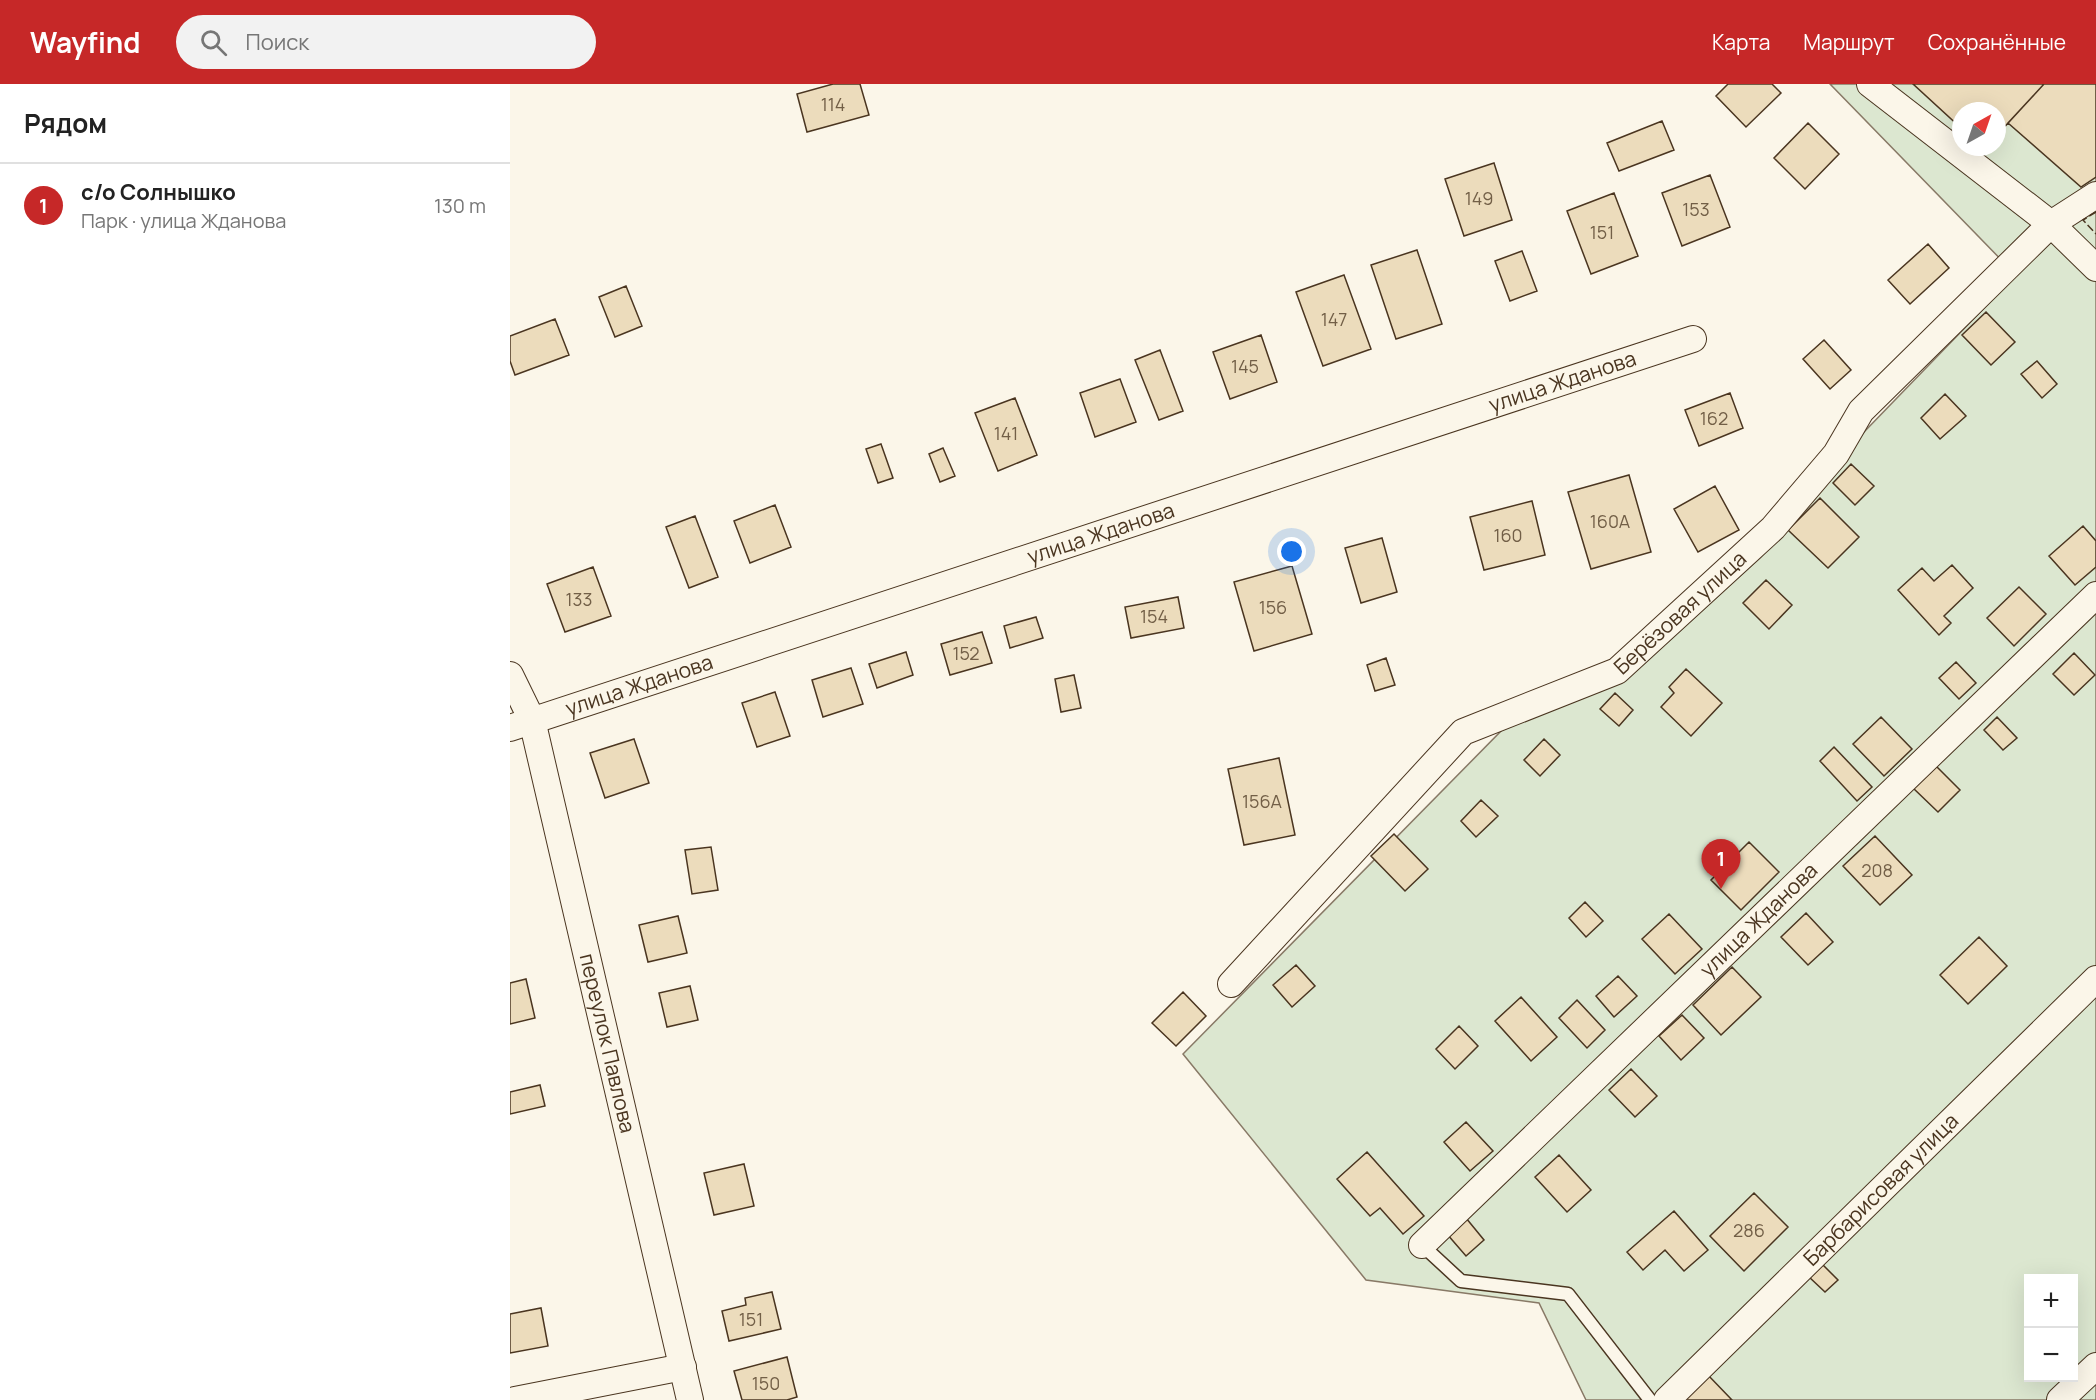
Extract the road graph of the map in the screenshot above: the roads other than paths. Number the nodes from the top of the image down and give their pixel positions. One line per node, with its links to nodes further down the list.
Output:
1 (1870, 84): 3 (street)
2 (2096, 195): 3 (street, Берёзовая улица)
3 (2051, 225): 4 (street); 10 (street, Берёзовая улица)
4 (2096, 268)
5 (1693, 339): 8 (street, улица Жданова)
6 (2096, 595): 11 (street, улица Жданова)
7 (510, 675): 8 (street, переулок Павлова)
8 (521, 724): 13 (street, переулок Павлова)
9 (2096, 979): 17 (street, Барбарисовая улица)
10 (1231, 984)
11 (1422, 1245): 16 (lane)
12 (2096, 1366): 18 (street)
13 (683, 1367): 14 (street); 15 (street, переулок Павлова)
14 (515, 1400)
15 (690, 1400)
16 (1650, 1400)
17 (1667, 1400)
18 (2060, 1400)

